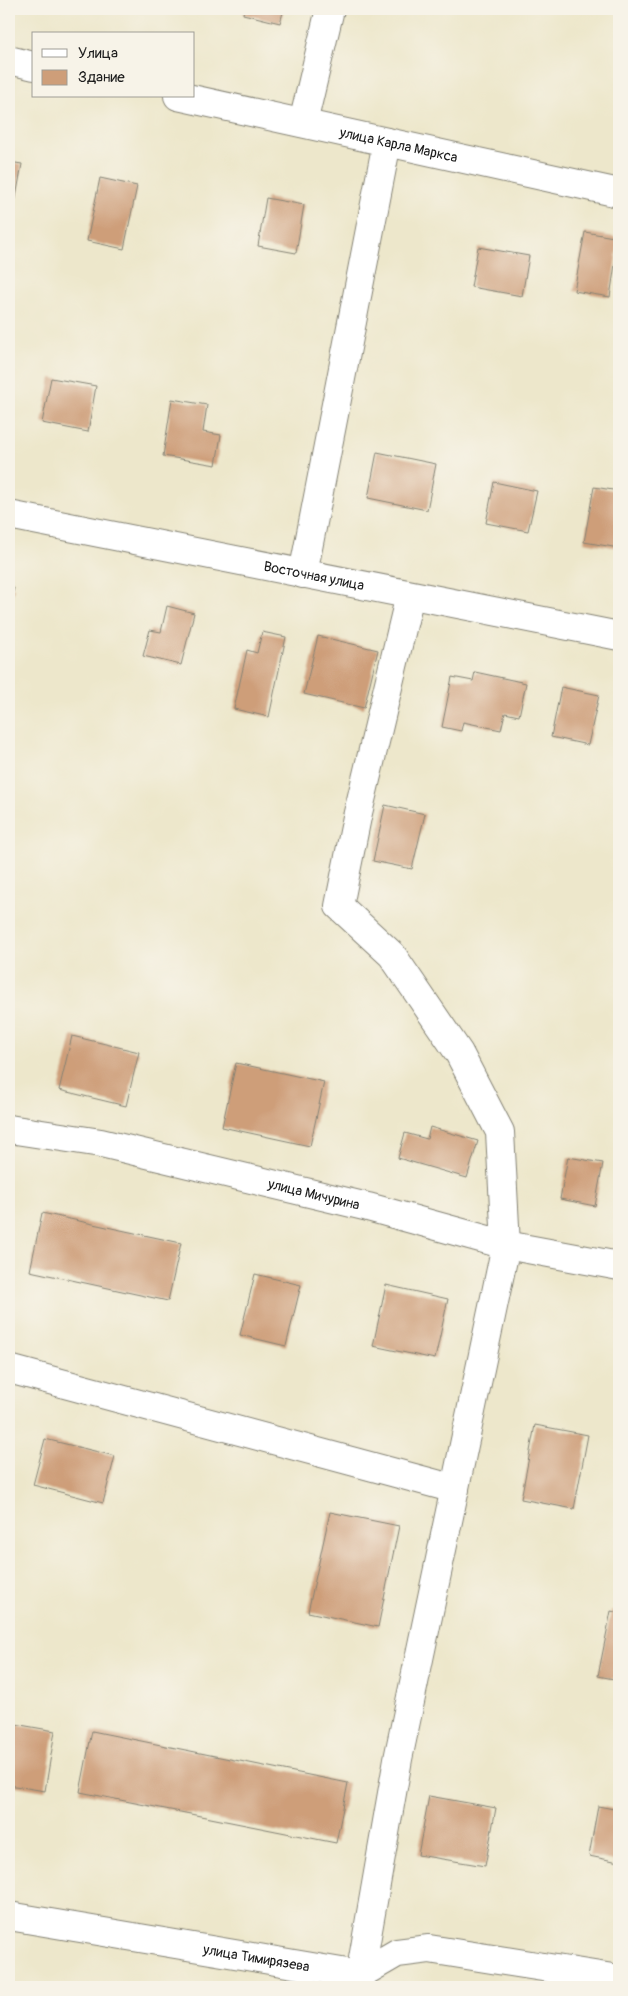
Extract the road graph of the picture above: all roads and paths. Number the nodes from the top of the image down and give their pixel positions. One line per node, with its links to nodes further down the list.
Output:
1 (330, 9): 5 (street)
2 (9, 60): 3 (street)
3 (32, 66)
4 (187, 98): 5 (street, улица Карла Маркса)
5 (304, 123): 6 (street, улица Карла Маркса)
6 (387, 142): 7 (street, улица Карла Маркса); 9 (street)
7 (619, 193)
8 (9, 515): 9 (street, Восточная улица)
9 (302, 574): 10 (street, Восточная улица)
10 (410, 595): 11 (street, Восточная улица); 13 (street)
11 (619, 636)
12 (9, 1129): 13 (street, улица Мичурина)
13 (506, 1245): 14 (street, улица Мичурина); 16 (street)
14 (619, 1266)
15 (9, 1370): 16 (street)
16 (455, 1489): 19 (street)
17 (9, 1916): 19 (street, улица Тимирязева)
18 (619, 1979): 19 (street)
19 (361, 1983)

